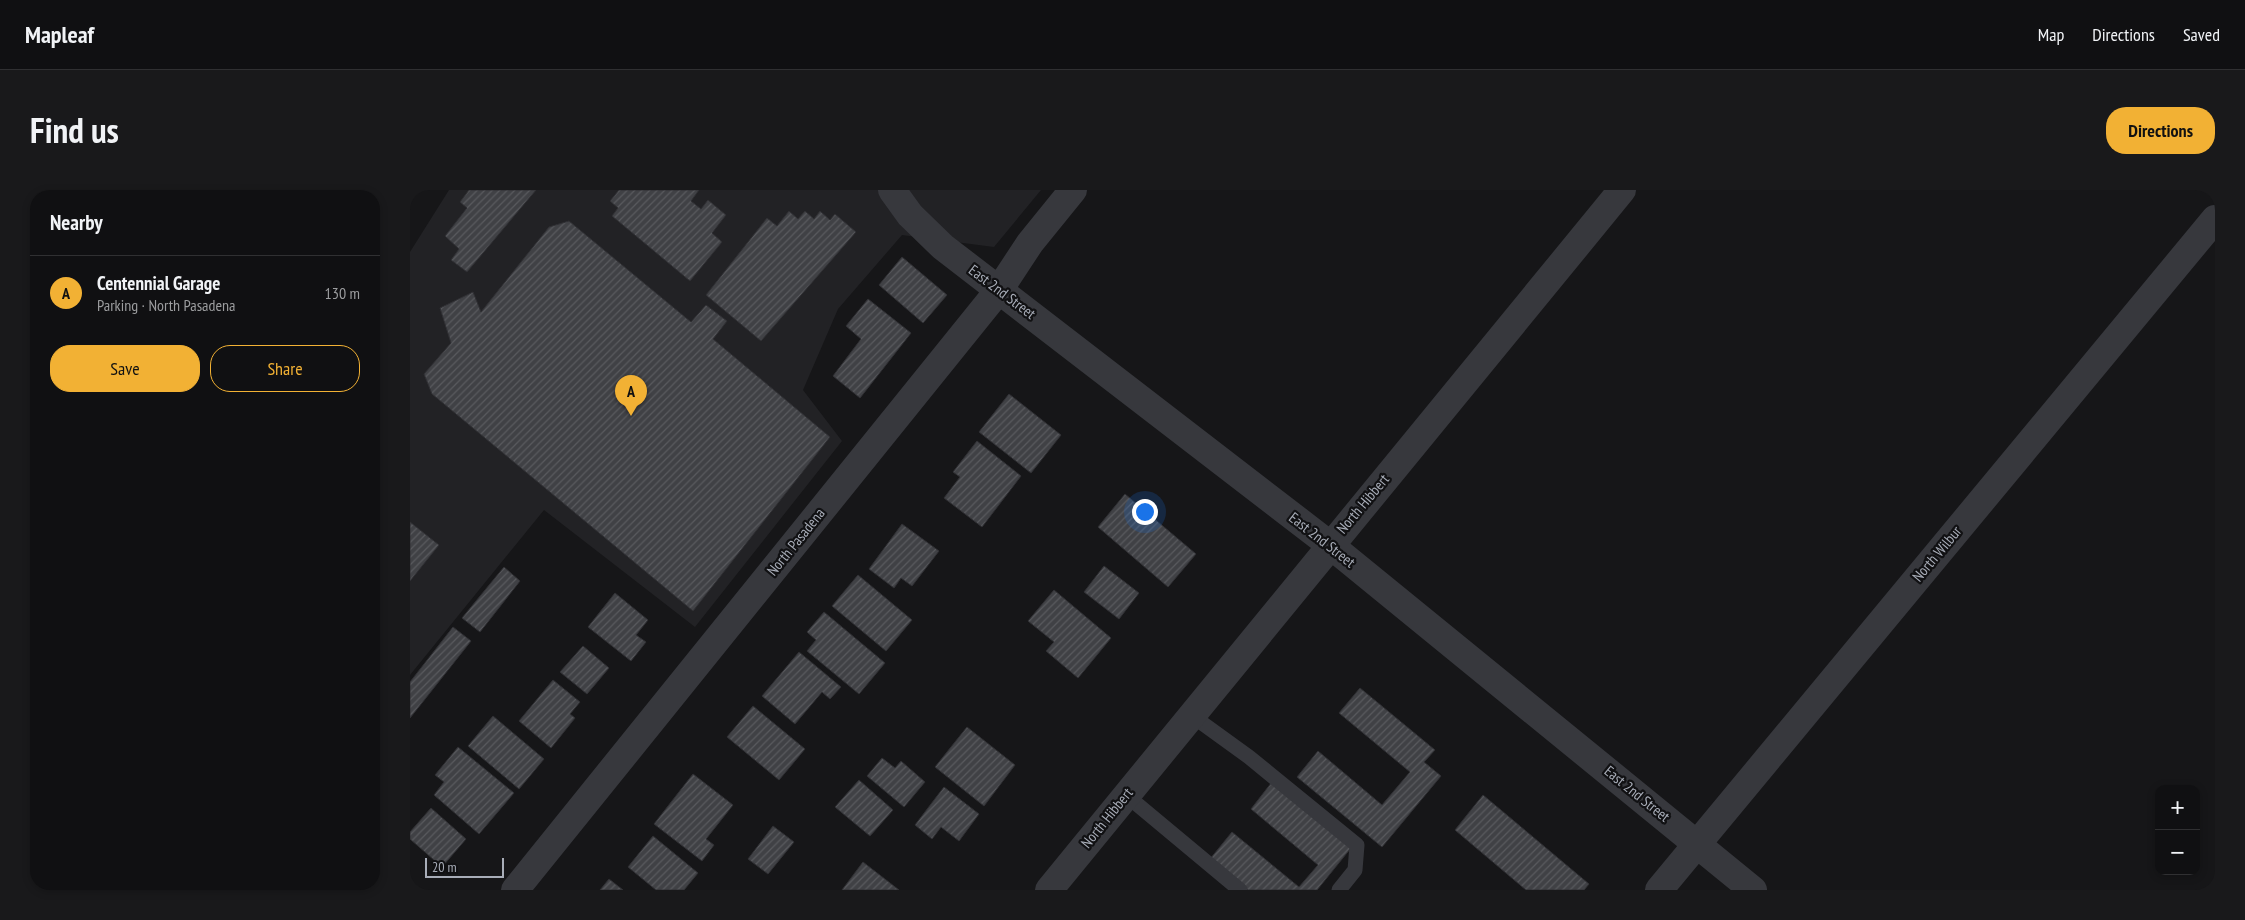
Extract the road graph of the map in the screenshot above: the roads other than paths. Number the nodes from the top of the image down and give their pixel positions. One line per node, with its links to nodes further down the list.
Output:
1 (892, 190): 5 (street, East 2nd Street)
2 (1073, 190): 5 (street, North Pasadena)
3 (1622, 190): 6 (street, North Hibbert)
4 (2215, 219): 9 (street, North Wilbur)
5 (1000, 290): 6 (street, East 2nd Street); 10 (street, North Pasadena)
6 (1330, 545): 7 (street, North Hibbert); 9 (street, East 2nd Street)
7 (1191, 715): 8 (street, North Hibbert); 13 (lane)
8 (1126, 796): 11 (street, North Hibbert); 12 (lane)
9 (1697, 843): 14 (street, North Wilbur); 15 (street, East 2nd Street)
10 (515, 890)
11 (1049, 890)
12 (1240, 890)
13 (1339, 890)
14 (1659, 890)
15 (1753, 890)

